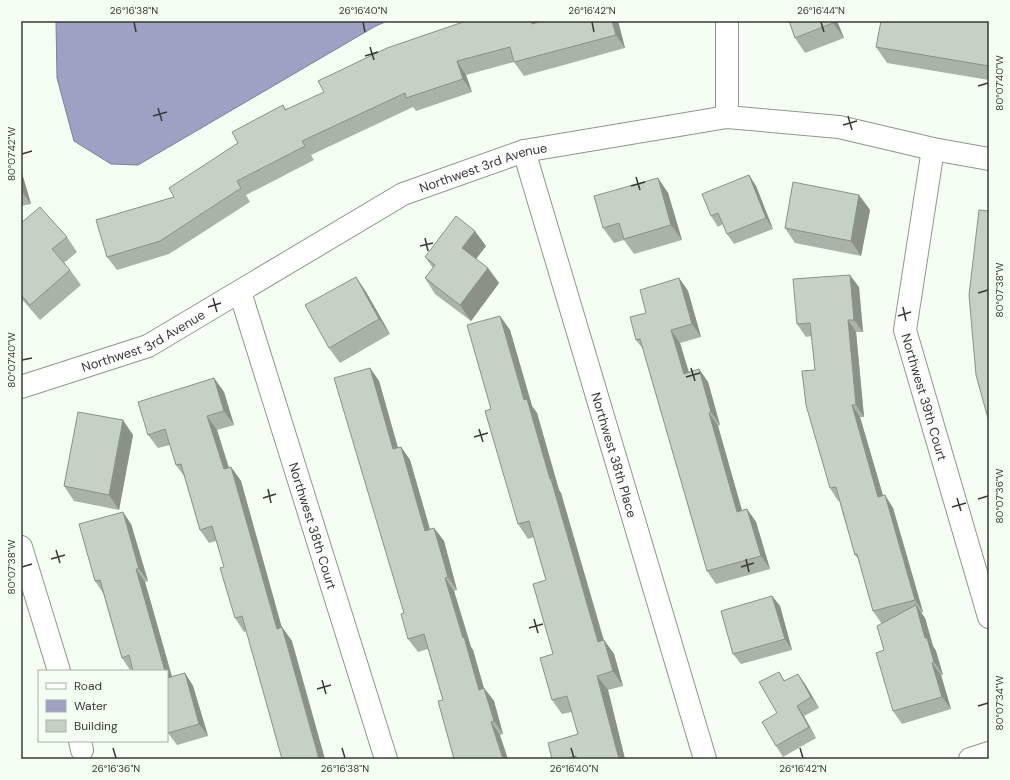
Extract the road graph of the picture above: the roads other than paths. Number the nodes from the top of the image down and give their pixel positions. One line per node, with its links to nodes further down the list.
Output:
1 (727, 21): 2 (street)
2 (727, 116): 3 (street, Northwest 3rd Avenue); 4 (street, Northwest 3rd Avenue)
3 (933, 149): 5 (street, Northwest 3rd Avenue); 9 (street, Northwest 39th Court)
4 (524, 151): 6 (street, Northwest 3rd Avenue); 13 (street, Northwest 38th Place)
5 (989, 159)
6 (240, 292): 7 (street, Northwest 3rd Avenue); 12 (street, Northwest 38th Court)
7 (21, 387)
8 (21, 547): 10 (street)
9 (989, 617)
10 (59, 670)
11 (989, 753): 14 (street)
12 (386, 759)
13 (705, 759)
14 (970, 759)

